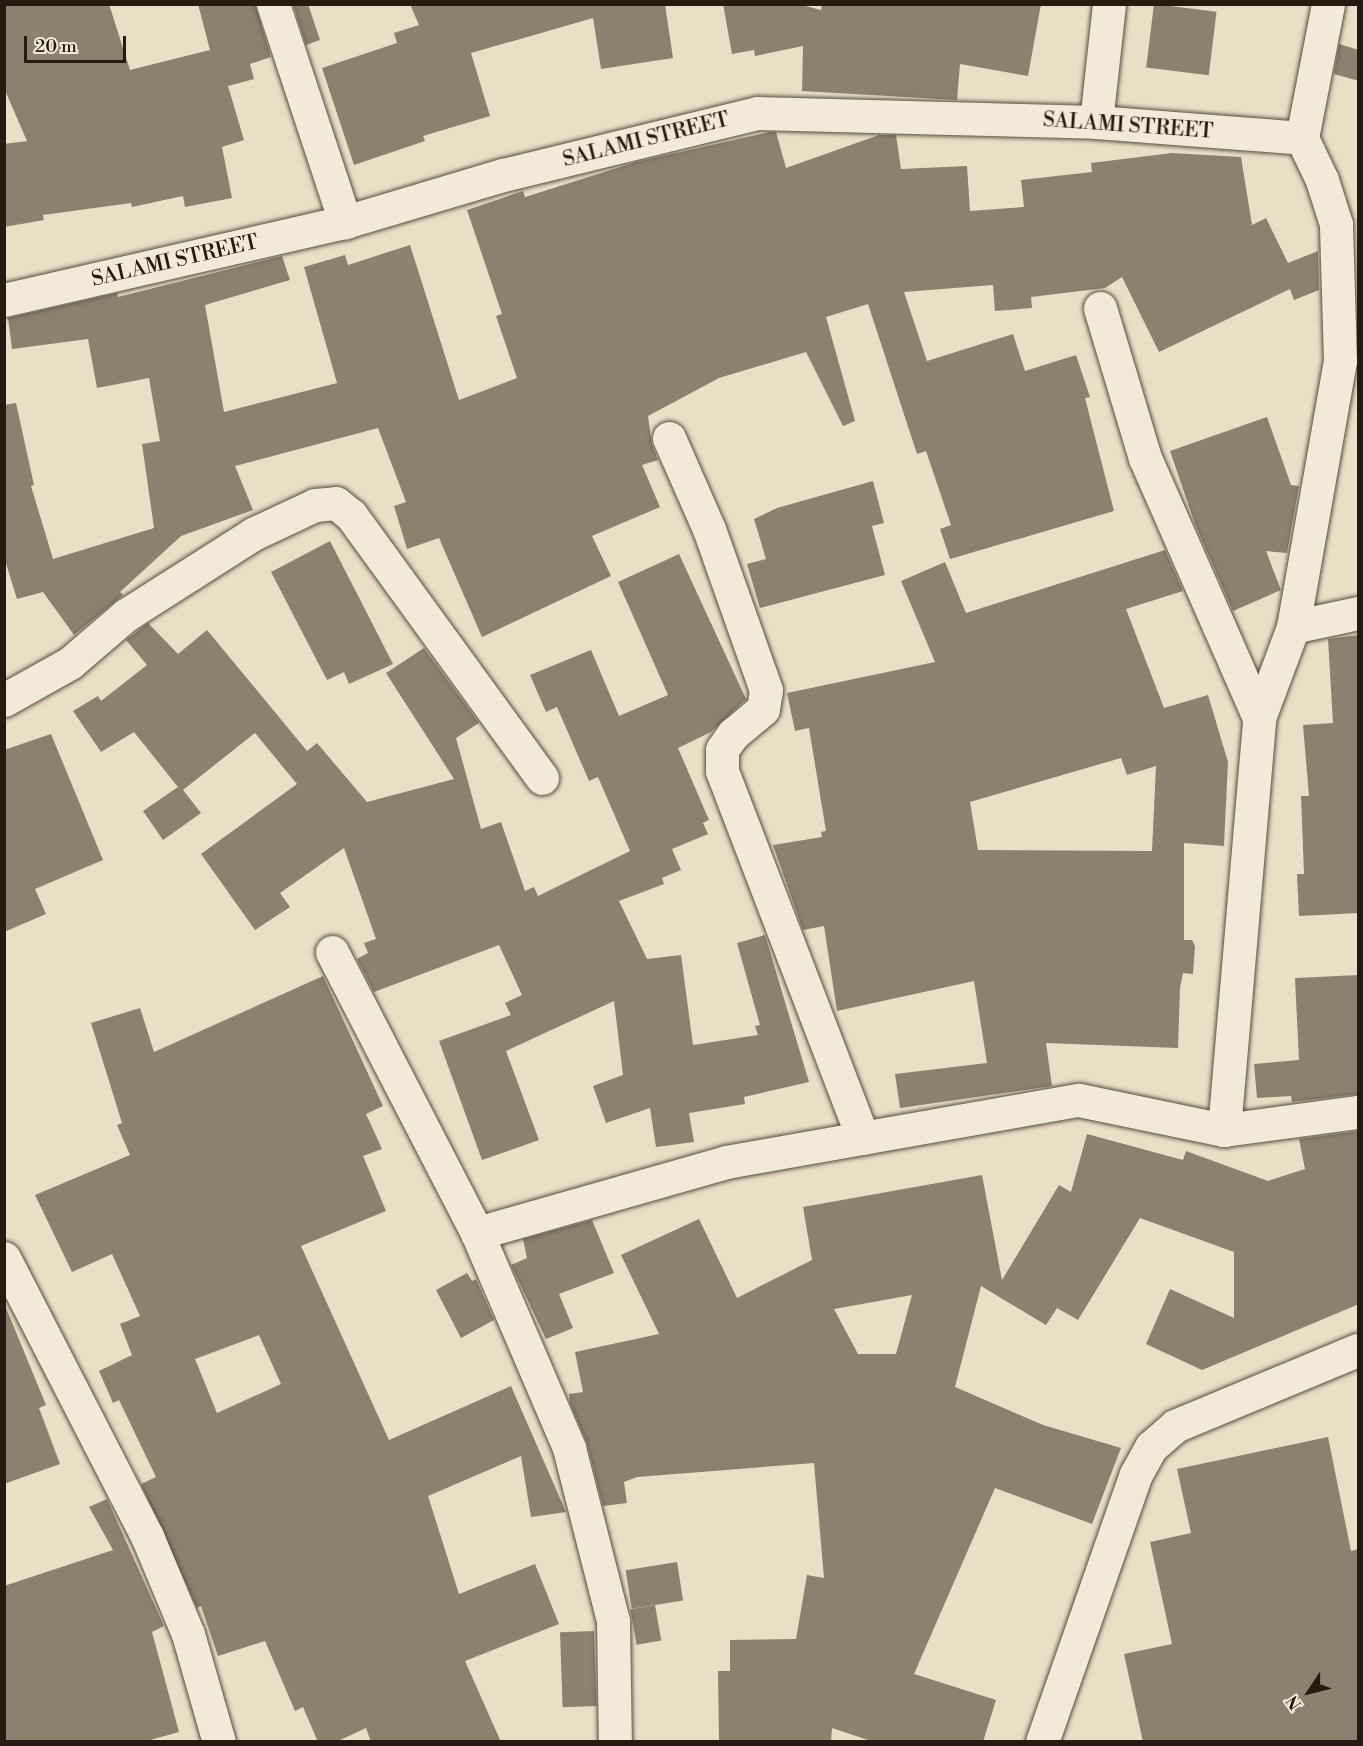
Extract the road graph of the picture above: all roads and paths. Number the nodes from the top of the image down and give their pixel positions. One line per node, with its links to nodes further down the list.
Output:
1 (273, 4): 6 (street)
2 (1109, 4): 4 (street)
3 (1328, 4): 5 (street)
4 (1096, 122): 5 (street, SALAMI STREET); 6 (street, SALAMI STREET)
5 (1302, 138): 9 (street)
6 (345, 222): 7 (street, SALAMI STREET)
7 (4, 300)
8 (1101, 308): 14 (street)
9 (1349, 362): 12 (street)
10 (669, 438): 19 (street)
11 (1359, 613): 12 (street)
12 (1293, 627): 14 (street)
13 (4, 700): 15 (street)
14 (1259, 718): 18 (street)
15 (542, 778)
16 (333, 952): 20 (street)
17 (1359, 1112): 18 (street)
18 (1224, 1130): 19 (street)
19 (863, 1138): 20 (street)
20 (477, 1233): 24 (street)
21 (4, 1258): 23 (street)
22 (1359, 1350): 25 (street)
23 (219, 1742)
24 (615, 1742)
25 (1042, 1742)

